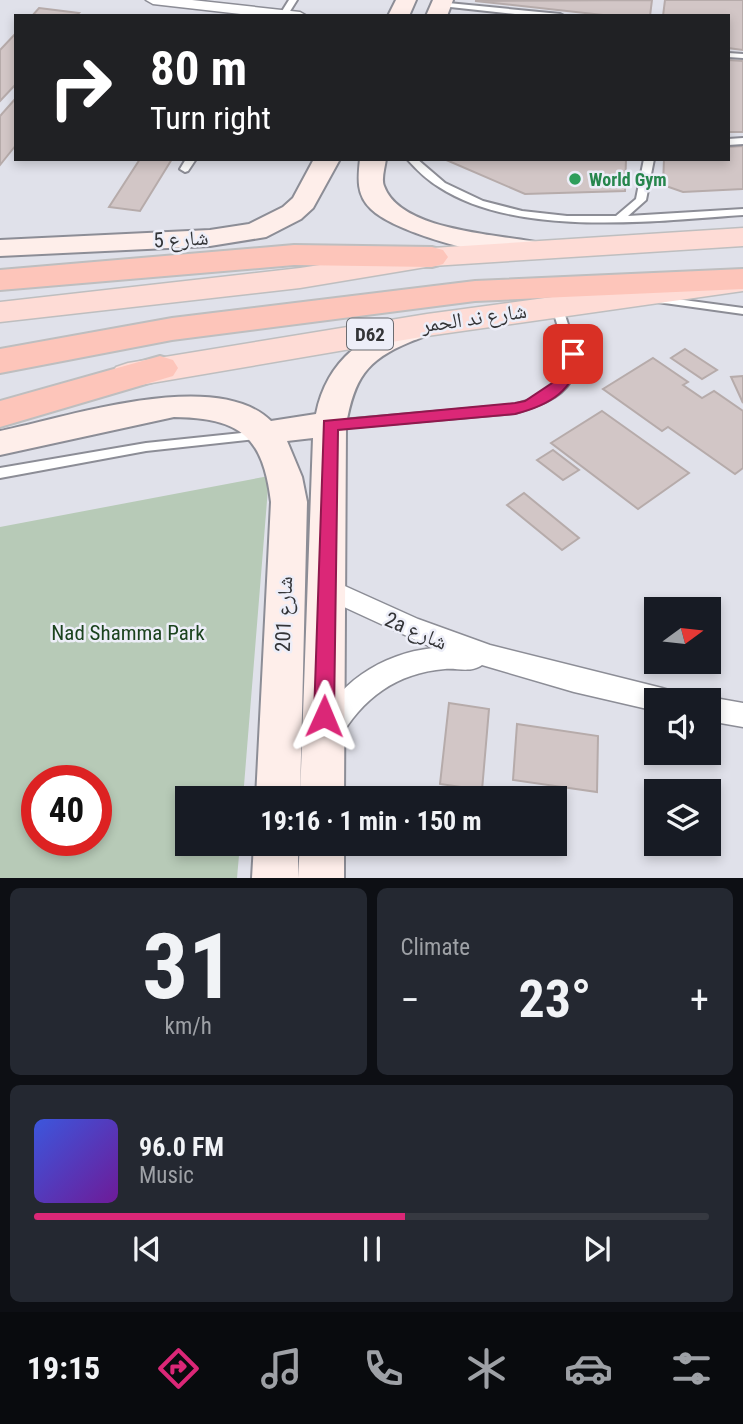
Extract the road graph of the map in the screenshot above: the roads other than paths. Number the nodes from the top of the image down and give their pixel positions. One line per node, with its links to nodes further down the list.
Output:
1 (153, 0): 2 (street)
2 (174, 1): 4 (street)
3 (440, 6): 5 (lane)
4 (276, 14)
5 (536, 14)
6 (190, 161): 11 (lane)
7 (326, 161): 15 (street, شارع 5)
8 (372, 161): 16 (street)
9 (413, 161): 13 (lane)
10 (649, 161): 13 (lane)
11 (185, 169)
12 (743, 212): 13 (lane)
13 (620, 217)
14 (743, 237): 16 (main road)
15 (0, 248)
16 (535, 250): 17 (main road)
17 (432, 257): 18 (highway); 23 (main road)
18 (0, 280)
19 (743, 280): 20 (main road, شارع ند الحمر / D62); 25 (highway)
20 (636, 296): 21 (main road, شارع ند الحمر / D62); 22 (lane)
21 (557, 307): 24 (main road, شارع ند الحمر / D62); 29 (lane)
22 (743, 311)
23 (0, 312)
24 (427, 325): 26 (main road, شارع ند الحمر / D62); 29 (street, شارع 201)
25 (0, 361)
26 (160, 368): 27 (main road, شارع ند الحمر / D62); 28 (highway)
27 (0, 402)
28 (0, 414)
29 (330, 425): 30 (street); 33 (street, شارع 201)
30 (267, 434): 31 (street); 32 (lane); 39 (street, شارع 201)
31 (0, 443)
32 (0, 473)
33 (327, 589): 34 (street, 2a شارع); 38 (street, شارع 201)
34 (509, 664): 35 (street, 2a شارع); 38 (street, 2a شارع)
35 (644, 696)
36 (721, 711): 37 (street)
37 (743, 715)
38 (323, 742): 40 (street, شارع 201)
39 (278, 786)
40 (322, 786)
41 (276, 856): 43 (street)
42 (322, 856): 44 (street)
43 (275, 878)
44 (321, 878)

